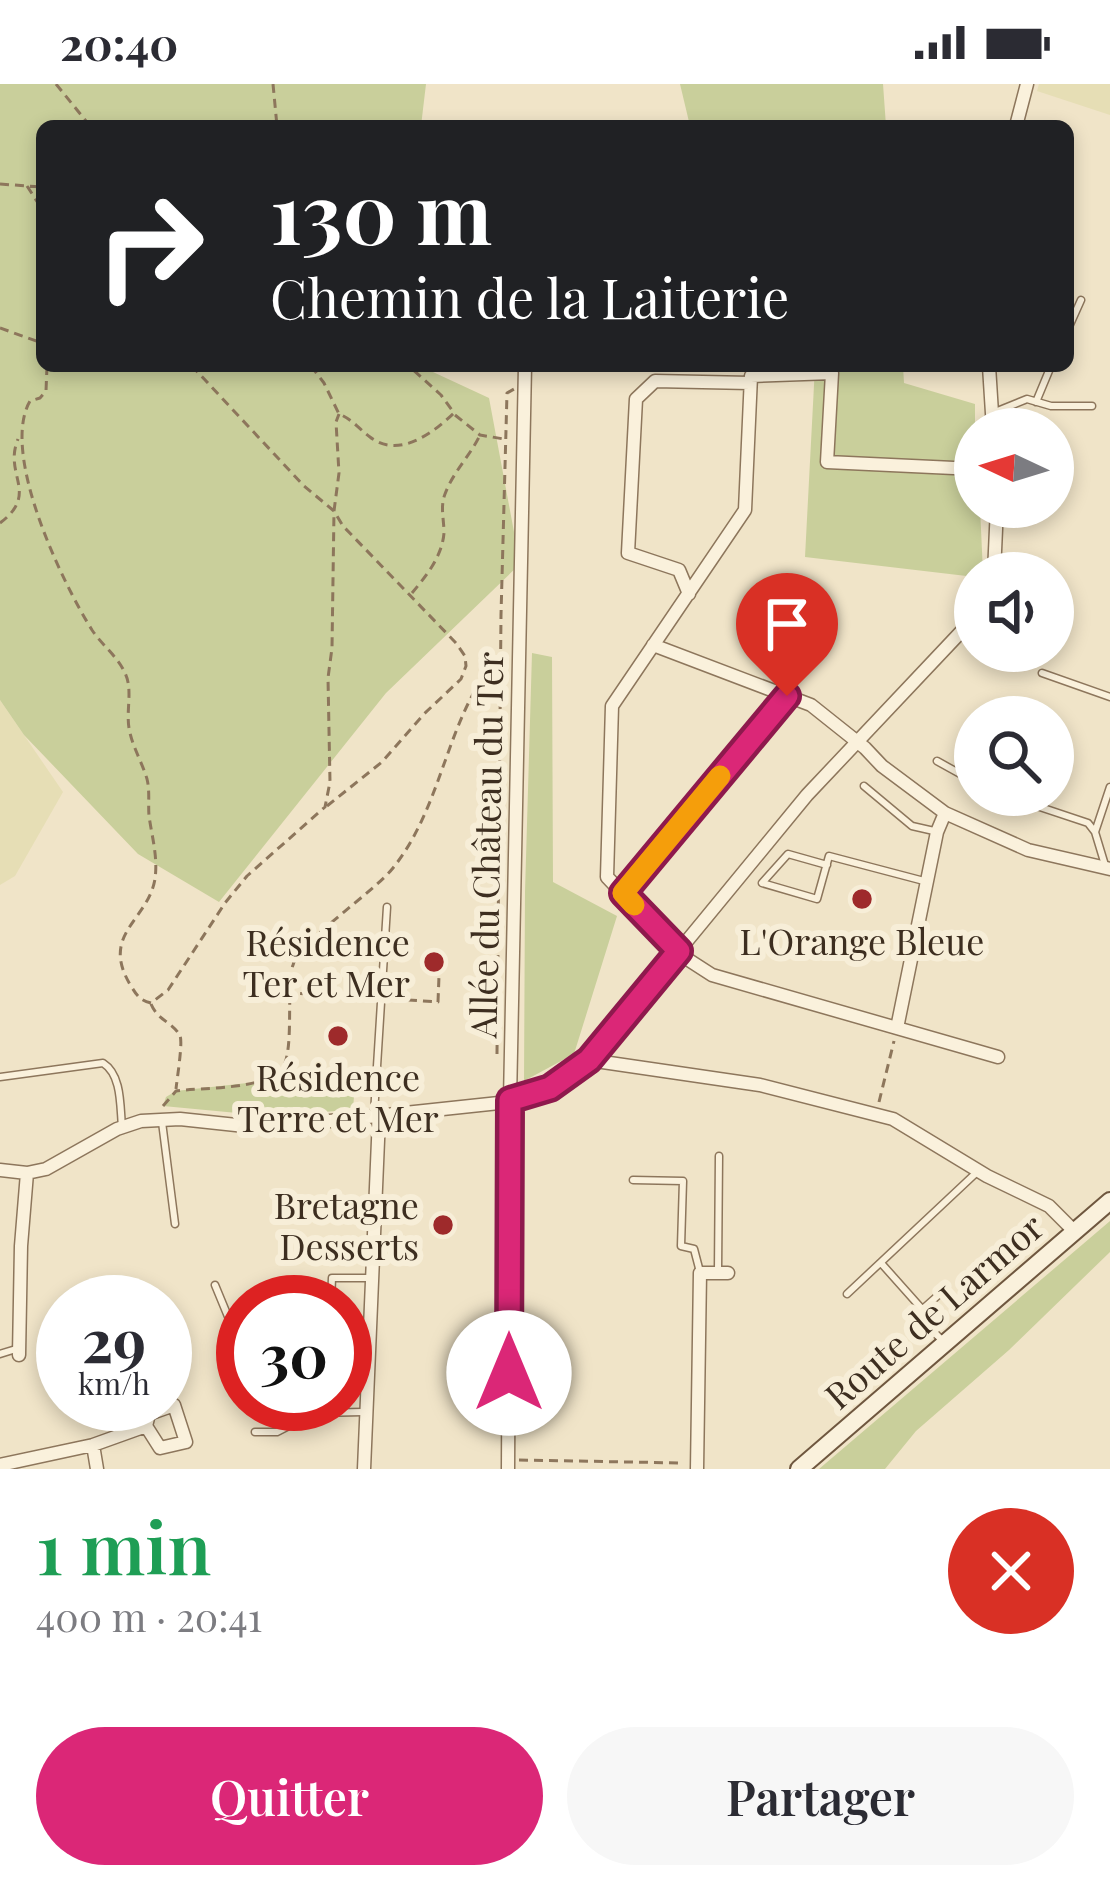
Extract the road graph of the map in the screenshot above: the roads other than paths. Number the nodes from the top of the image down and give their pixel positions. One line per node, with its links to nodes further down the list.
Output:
1 (1027, 84): 2 (street)
2 (1018, 120)
3 (1081, 300): 4 (lane)
4 (1074, 316)
5 (525, 372): 41 (street, Allée du Château du Ter)
6 (805, 372): 10 (street)
7 (832, 372): 15 (street)
8 (989, 372): 13 (street)
9 (1048, 372): 11 (lane)
10 (751, 382): 16 (street); 16 (street)
11 (1036, 402): 12 (lane); 14 (lane)
12 (1092, 406)
13 (992, 408)
14 (1006, 408)
15 (954, 468)
16 (688, 593): 18 (street)
17 (954, 639): 22 (street)
18 (653, 646): 20 (street); 34 (street)
19 (1042, 674): 21 (lane)
20 (787, 696): 22 (street); 34 (street)
21 (1110, 697)
22 (858, 743): 27 (street); 36 (street)
23 (937, 761): 24 (lane)
24 (954, 770)
25 (864, 786): 29 (lane)
26 (1110, 787): 30 (lane)
27 (945, 813): 29 (street); 32 (street)
28 (1065, 816): 30 (lane)
29 (938, 832): 33 (street)
30 (1095, 832): 32 (lane)
31 (826, 865): 31 (lane); 33 (lane)
32 (1108, 868)
33 (927, 882): 37 (street)
34 (623, 893): 36 (street)
35 (387, 907): 42 (lane)
36 (679, 951): 37 (street); 39 (street)
37 (897, 1028): 38 (street)
38 (998, 1057)
39 (589, 1060): 41 (street); 47 (street)
40 (0, 1077): 44 (lane)
41 (510, 1100): 42 (street); 69 (street, Allée du Château du Ter)
42 (376, 1117): 43 (street); 56 (street)
43 (162, 1119): 44 (street); 51 (lane)
44 (122, 1127): 48 (street)
45 (719, 1156): 55 (lane)
46 (0, 1170): 48 (street)
47 (979, 1171): 52 (street); 53 (lane)
48 (27, 1172): 61 (street)
49 (633, 1180): 54 (lane)
50 (1110, 1202): 52 (main road, Route de Larmor)
51 (175, 1224)
52 (1074, 1231): 60 (main road, Route de Larmor)
53 (881, 1263): 58 (lane); 59 (lane)
54 (700, 1273): 55 (street); 70 (street)
55 (723, 1273)
56 (372, 1278)
57 (943, 1291): 59 (lane)
58 (848, 1294)
59 (922, 1309): 60 (lane)
60 (945, 1343): 73 (main road, Route de Larmor)
61 (19, 1351): 62 (lane)
62 (0, 1354)
63 (132, 1431): 67 (street)
64 (279, 1431): 66 (lane)
65 (366, 1431): 72 (street)
66 (255, 1432)
67 (93, 1445): 68 (street); 71 (street)
68 (0, 1465)
69 (508, 1465)
70 (697, 1466)
71 (97, 1469)
72 (364, 1469)
73 (800, 1469)

